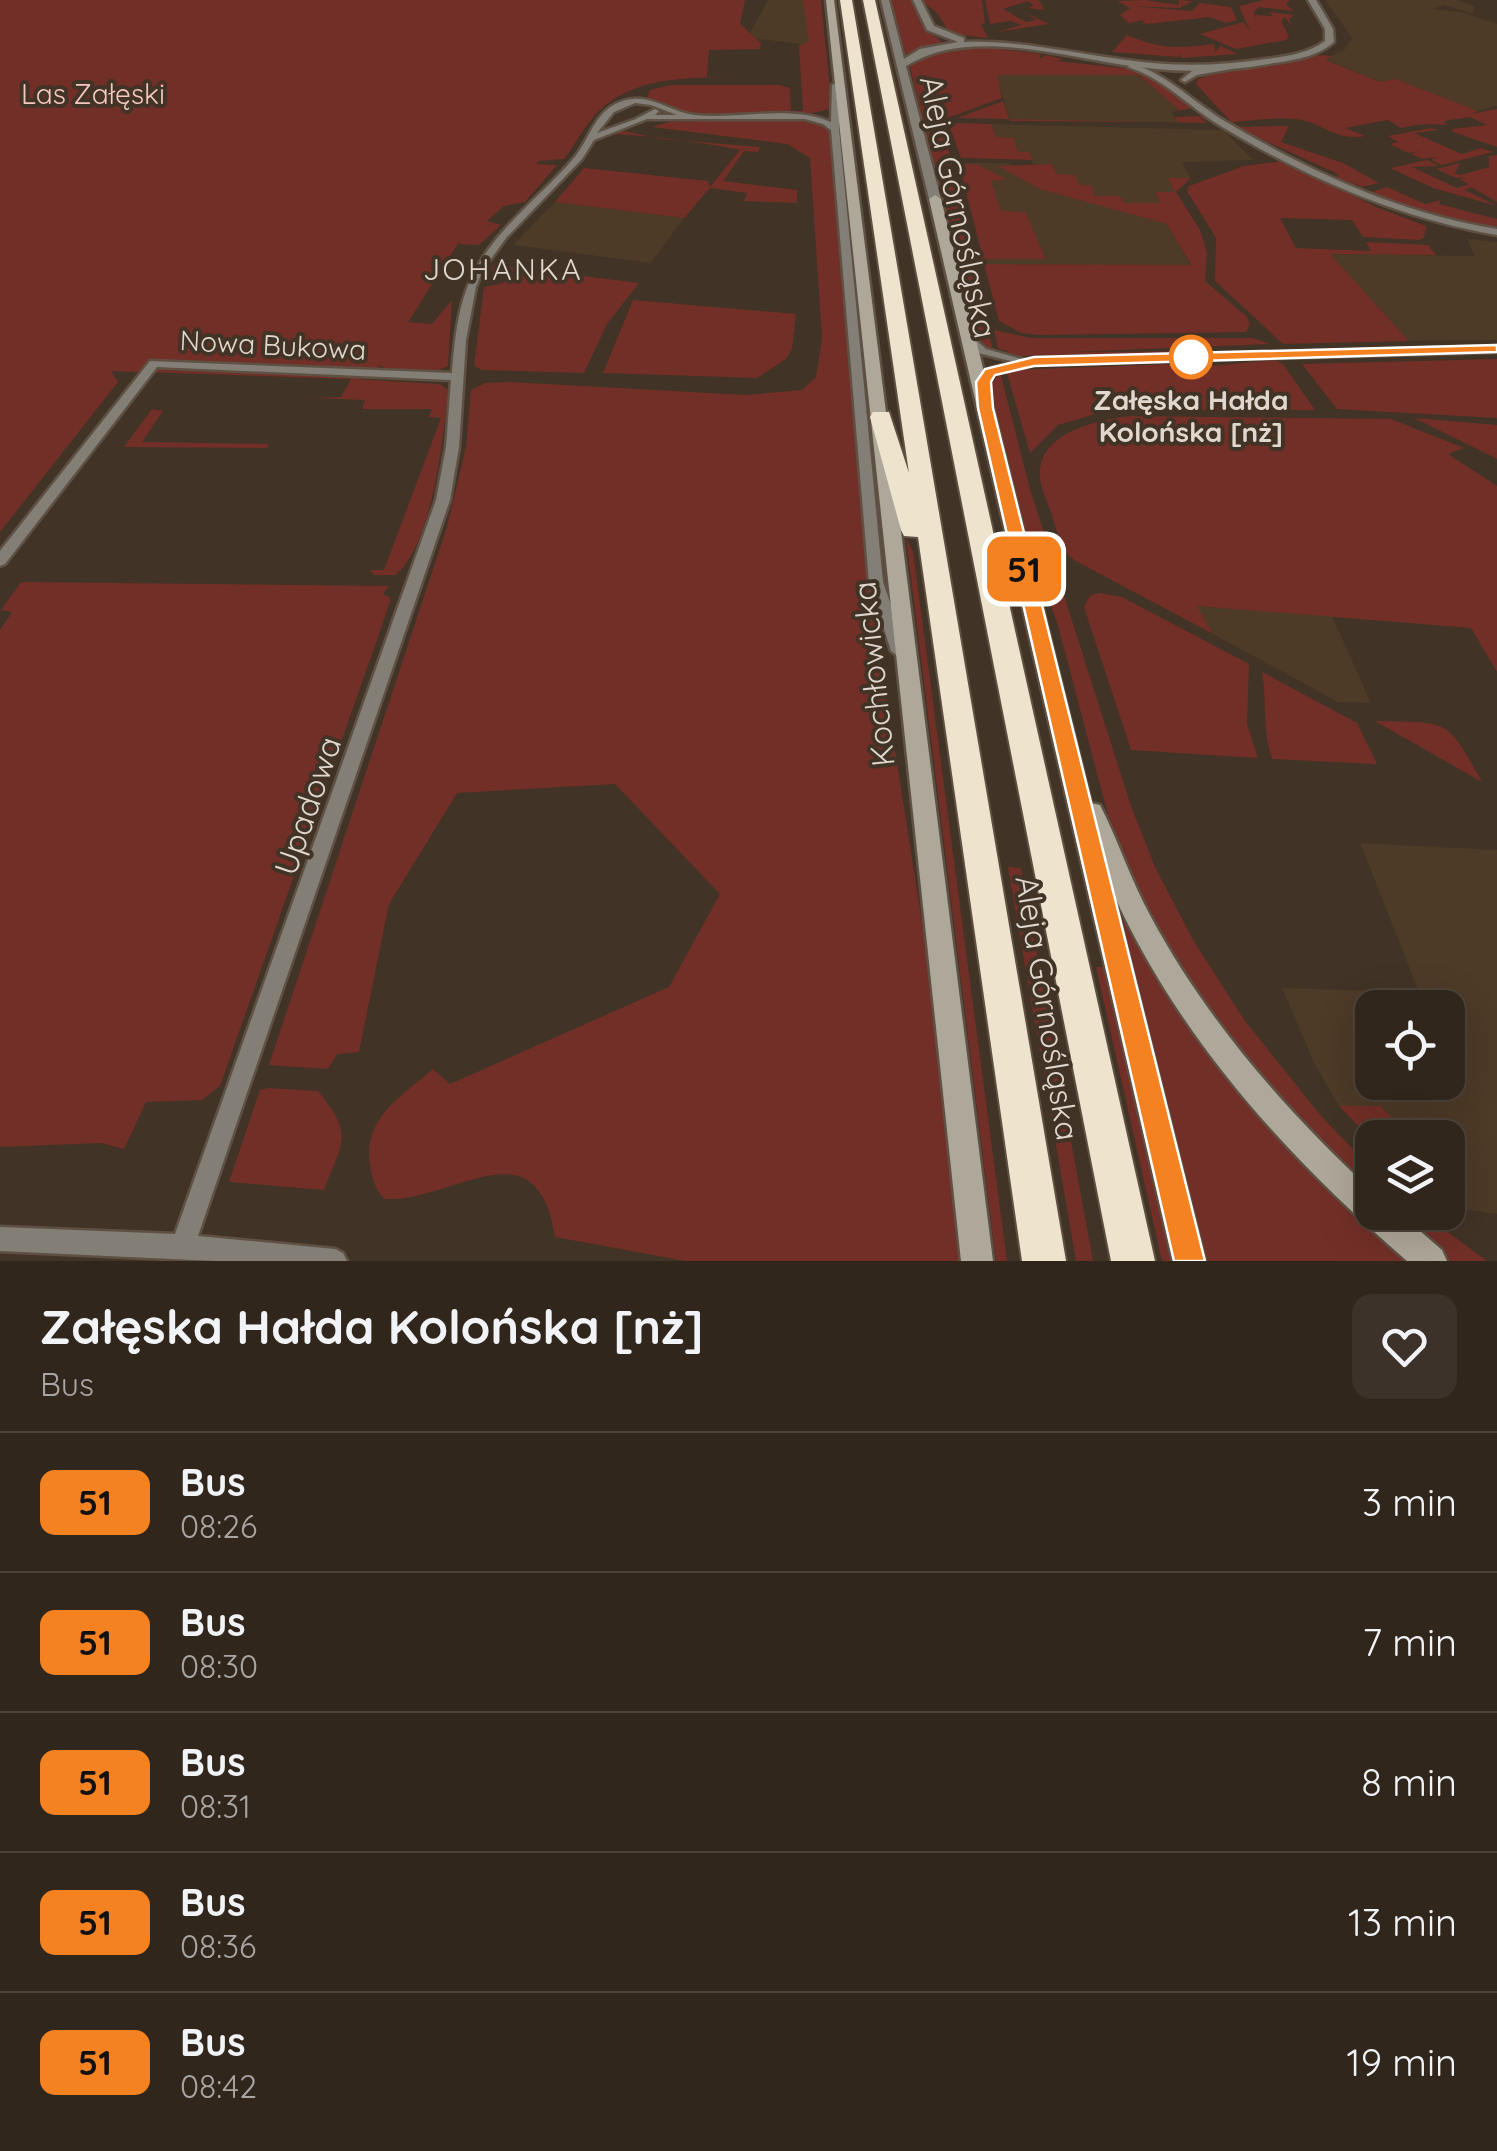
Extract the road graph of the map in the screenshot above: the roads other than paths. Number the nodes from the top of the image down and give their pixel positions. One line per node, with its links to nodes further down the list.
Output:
1 (830, 0): 13 (main road, Kochłowicka)
2 (846, 0): 35 (highway, Aleja Górnośląska)
3 (869, 0): 25 (highway, Aleja Górnośląska)
4 (885, 0): 10 (street)
5 (916, 0): 7 (street)
6 (1312, 0): 11 (street)
7 (945, 36): 8 (street); 9 (street)
8 (994, 45): 9 (street); 12 (street)
9 (936, 46): 10 (street)
10 (903, 64): 26 (street)
11 (1240, 65): 12 (street); 14 (street)
12 (1168, 73): 14 (street); 17 (street)
13 (841, 78): 16 (street, Kochłowicka); 33 (main road, Kochłowicka)
14 (1185, 80): 17 (street)
15 (658, 107): 18 (street); 19 (street); 21 (street)
16 (835, 110): 20 (street); 23 (street, Kochłowicka)
17 (1207, 112): 27 (street)
18 (685, 115): 19 (street); 20 (street)
19 (648, 117): 22 (street)
20 (806, 117): 23 (street)
21 (601, 122): 22 (street); 24 (street, Upadowa)
22 (615, 127): 24 (street)
23 (835, 129): 36 (street, Kochłowicka)
24 (591, 138): 31 (street, Upadowa)
25 (901, 139): 26 (highway); 45 (highway, Aleja Górnośląska)
26 (935, 199): 28 (main road)
27 (1497, 232)
28 (968, 336): 30 (street); 32 (main road)
29 (1497, 349): 30 (street)
30 (1034, 362): 32 (street)
31 (459, 377): 34 (street, Nowa Bukowa); 41 (street, Upadowa)
32 (986, 408): 37 (main road)
33 (881, 416): 35 (highway); 36 (main road, Kochłowicka)
34 (0, 561)
35 (938, 596): 44 (highway, Aleja Górnośląska)
36 (909, 681): 43 (main road, Kochłowicka)
37 (1072, 768): 38 (main road); 46 (main road)
38 (1355, 1193)
39 (1394, 1230): 47 (main road)
40 (0, 1239): 41 (street)
41 (183, 1246): 42 (street)
42 (336, 1261)
43 (977, 1261)
44 (1044, 1261)
45 (1133, 1261)
46 (1189, 1261)
47 (1431, 1261)

